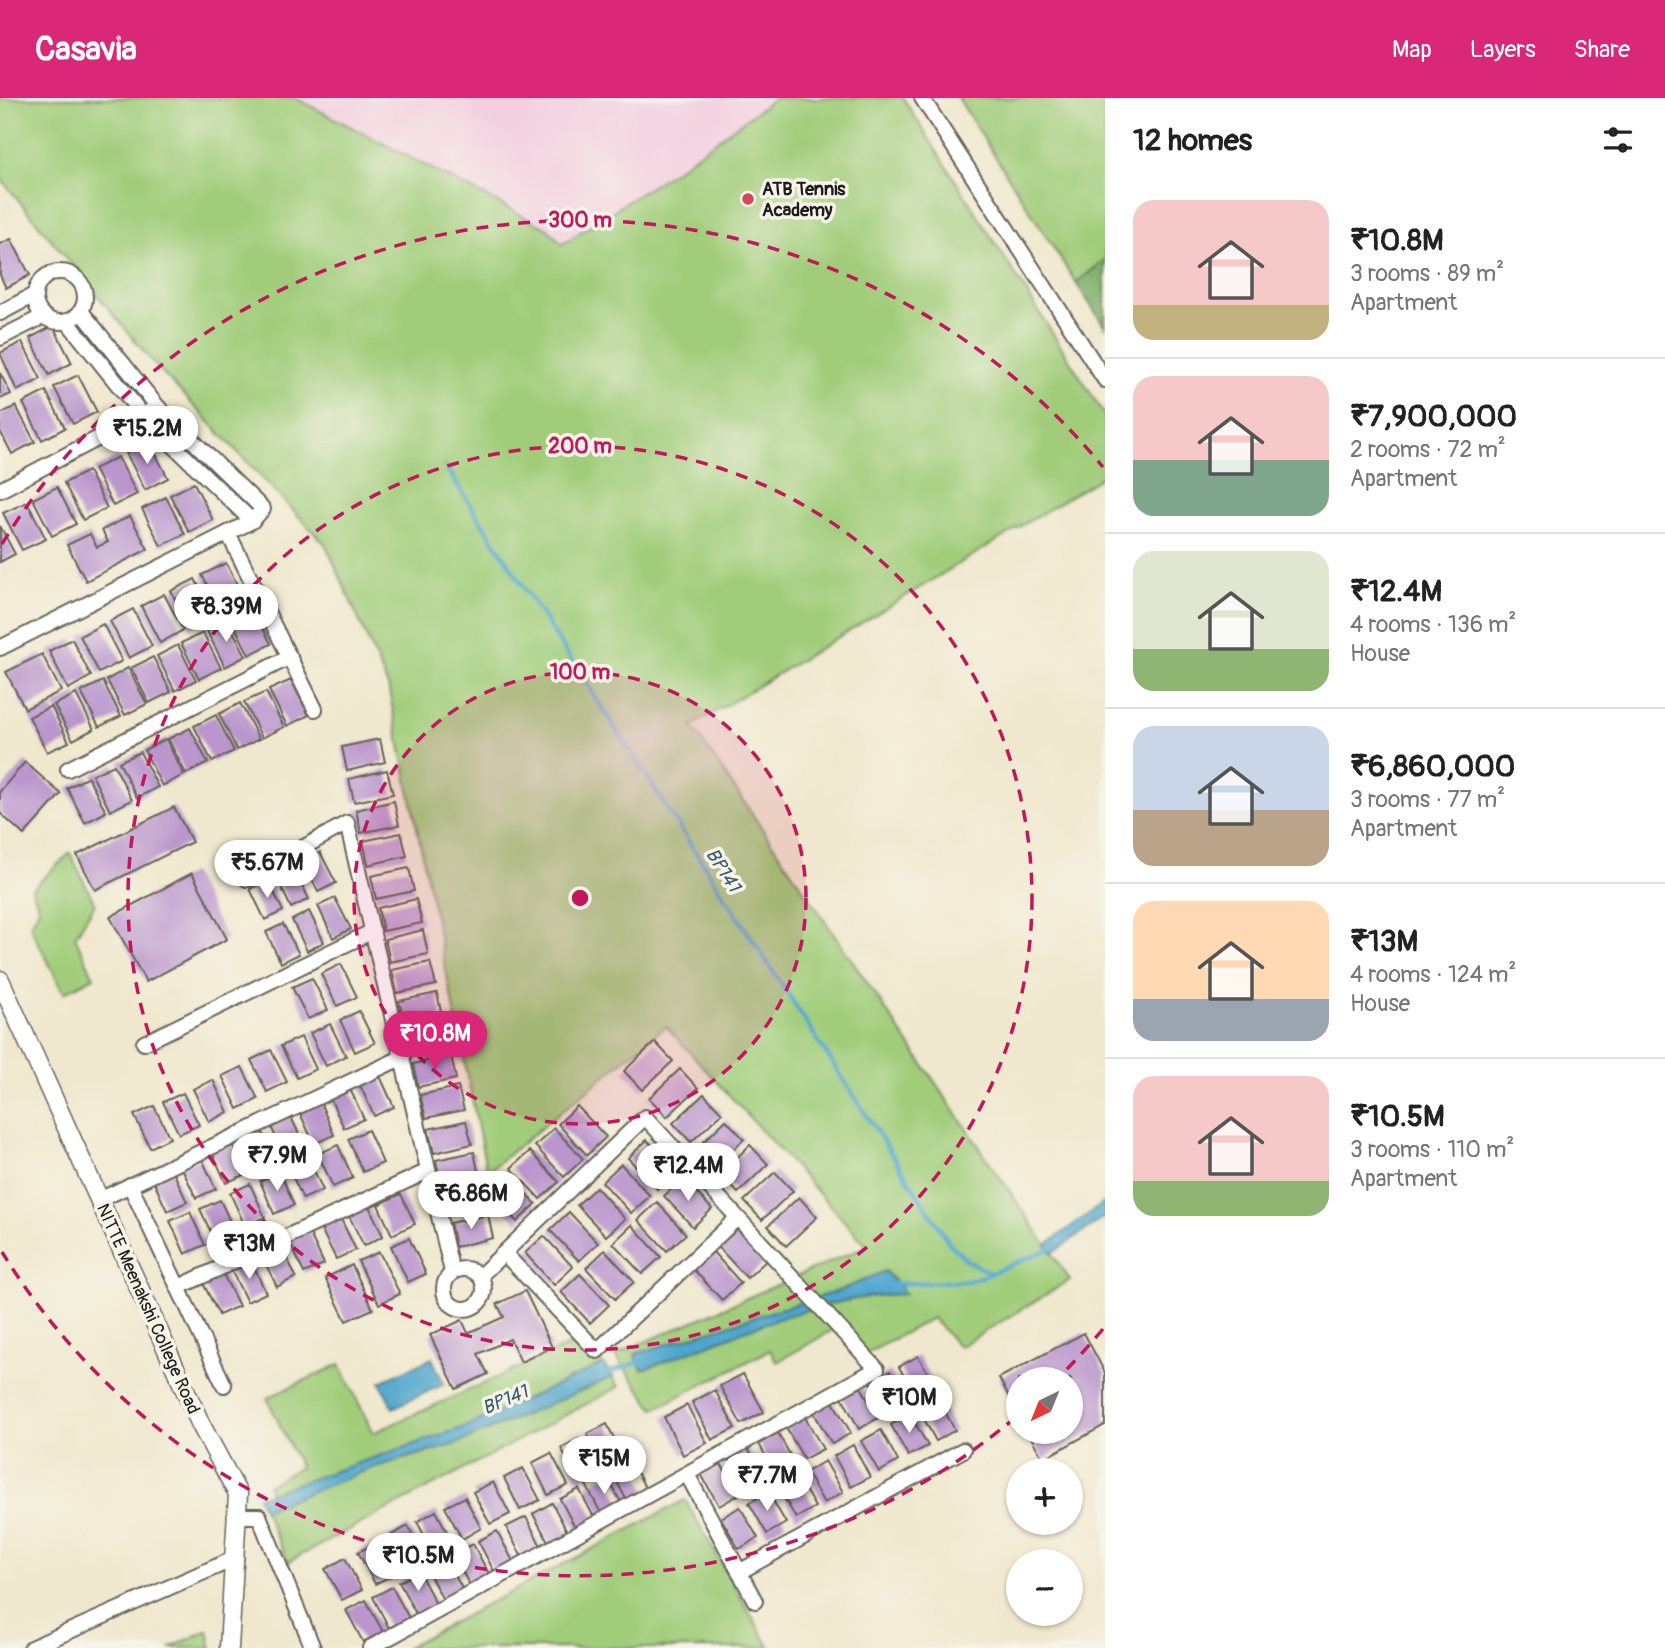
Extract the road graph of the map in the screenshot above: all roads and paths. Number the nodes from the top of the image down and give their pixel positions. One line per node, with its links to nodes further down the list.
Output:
1 (922, 98): 8 (street)
2 (34, 295): 3 (street); 4 (street); 5 (street)
3 (81, 311): 6 (street); 9 (street)
4 (0, 313)
5 (44, 316): 6 (street); 7 (street)
6 (67, 321): 10 (street)
7 (0, 338)
8 (1105, 380)
9 (157, 406): 10 (street); 12 (street)
10 (144, 417): 11 (street); 12 (street)
11 (0, 490)
12 (251, 521): 13 (street)
13 (228, 533): 14 (street); 15 (street)
14 (0, 648)
15 (290, 657): 16 (street); 17 (street)
16 (315, 709)
17 (68, 769)
18 (247, 879): 19 (street)
19 (373, 931): 21 (street); 22 (street)
20 (0, 980): 25 (street, NITTE Meenakshi College Road)
21 (144, 1043)
22 (403, 1058): 23 (street); 24 (street)
23 (428, 1171): 28 (street); 30 (street)
24 (130, 1185): 25 (street); 30 (street)
25 (99, 1199): 34 (street, NITTE Meenakshi College Road)
26 (736, 1219): 27 (street); 27 (street); 33 (street)
27 (505, 1254): 29 (street)
28 (452, 1272): 29 (street); 29 (street)
29 (480, 1276)
30 (178, 1287): 31 (street)
31 (224, 1385)
32 (963, 1450): 36 (street)
33 (688, 1476): 36 (street); 41 (street)
34 (239, 1516): 35 (street, NITTE Meenakshi College Road); 40 (street)
35 (236, 1558): 38 (street); 39 (street, NITTE Meenakshi College Road)
36 (740, 1572): 37 (street)
37 (755, 1601)
38 (31, 1648)
39 (229, 1648)
40 (313, 1648)
41 (370, 1648)

